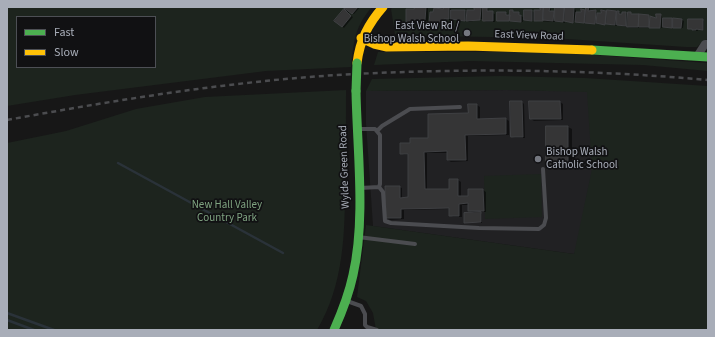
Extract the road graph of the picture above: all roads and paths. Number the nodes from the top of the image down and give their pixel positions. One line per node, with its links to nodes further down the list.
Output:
1 (383, 7): 2 (street, Wylde Green Road)
2 (361, 38): 4 (street, East View Road); 7 (street, Wylde Green Road, bridge)
3 (708, 44): 4 (street)
4 (698, 55): 5 (street, East View Road)
5 (708, 57)
6 (460, 107): 8 (lane)
7 (356, 129): 8 (lane); 11 (street, Wylde Green Road)
8 (377, 131): 10 (lane)
9 (543, 169): 10 (lane)
10 (379, 187): 11 (lane)
11 (358, 188): 12 (street, Wylde Green Road)
12 (357, 237): 13 (lane); 14 (street, Wylde Green Road)
13 (415, 244)
14 (347, 300): 15 (street, Wylde Green Road); 16 (lane)
15 (334, 330)
16 (377, 330)

